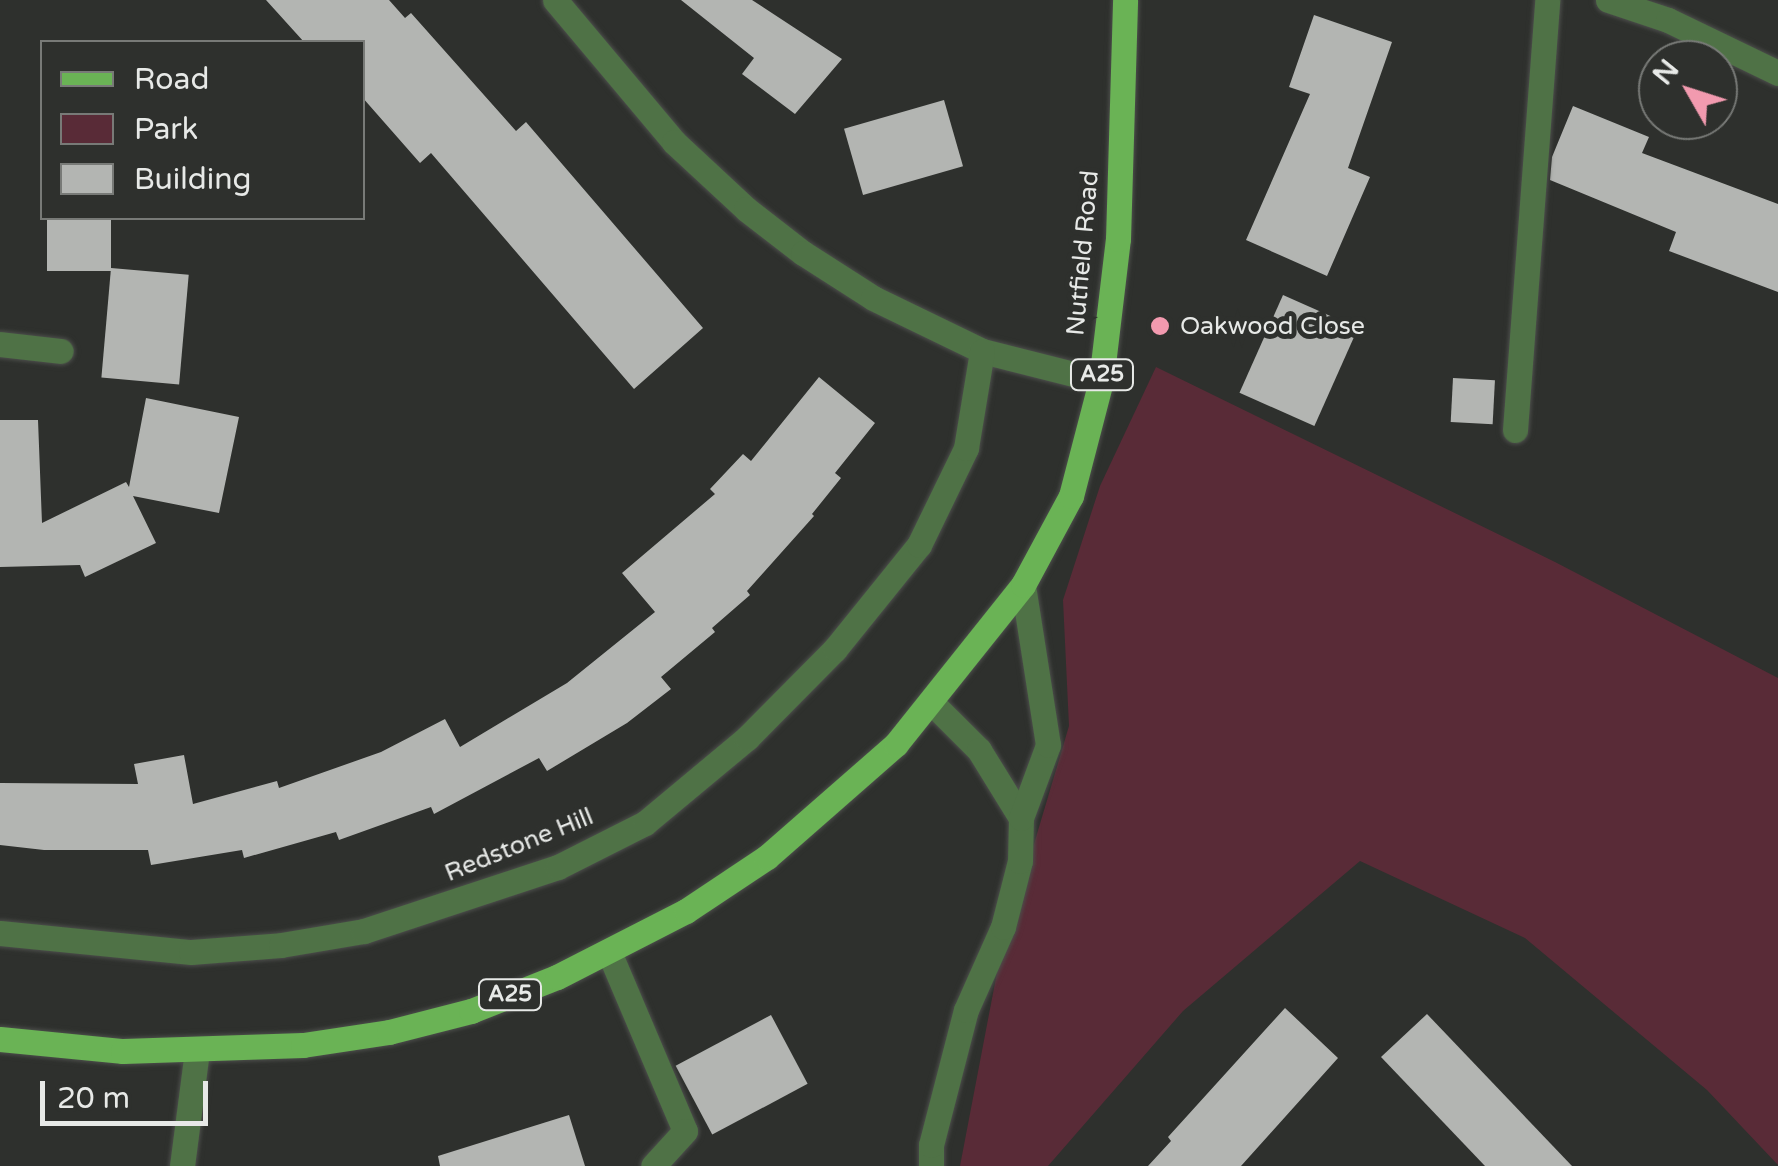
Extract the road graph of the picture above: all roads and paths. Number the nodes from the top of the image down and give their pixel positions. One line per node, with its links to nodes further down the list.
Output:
1 (555, 0): 8 (street)
2 (1124, 0): 9 (main road, Nutfield Road / A25)
3 (1548, 0): 10 (street)
4 (1608, 0): 5 (street)
5 (1778, 73)
6 (0, 344): 7 (street)
7 (61, 351)
8 (982, 351): 9 (street); 14 (street, Redstone Hill)
9 (1101, 381): 11 (main road, Nutfield Road / A25)
10 (1515, 430)
11 (1023, 585): 12 (main road, Nutfield Road / A25); 13 (street)
12 (932, 704): 13 (street); 15 (main road, A25)
13 (1021, 818): 18 (street)
14 (0, 932)
15 (609, 952): 17 (main road, A25); 20 (street)
16 (0, 1039): 17 (main road, A25)
17 (196, 1051): 19 (street)
18 (927, 1159)
19 (182, 1166)
20 (653, 1166)

